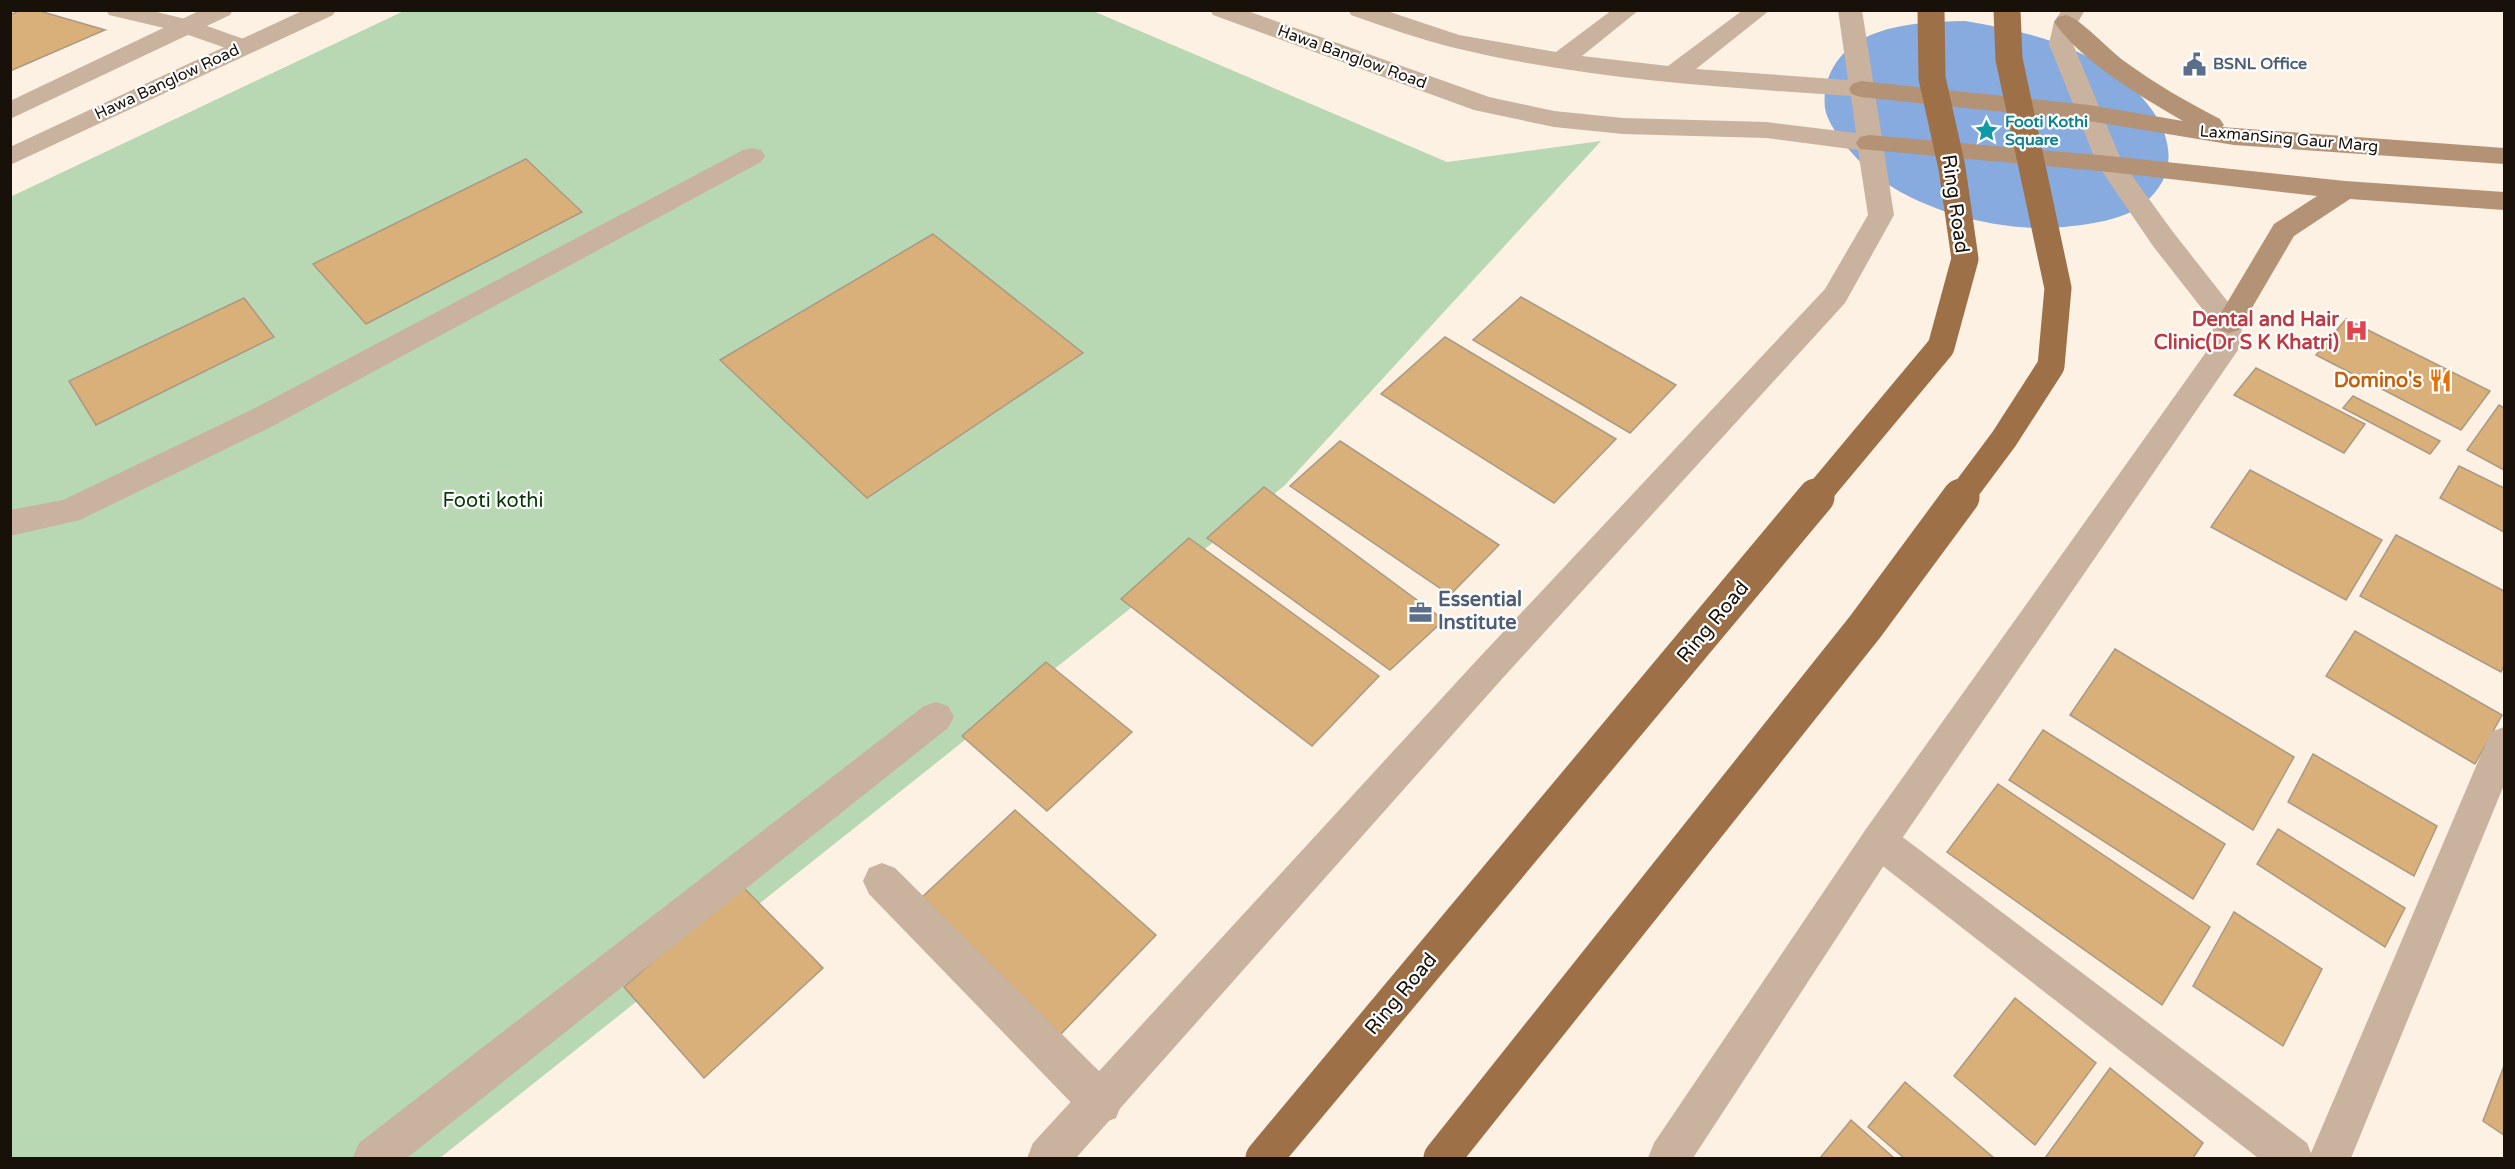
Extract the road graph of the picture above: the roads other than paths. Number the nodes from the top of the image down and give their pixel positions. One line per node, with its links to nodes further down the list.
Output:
1 (117, 10): 12 (street)
2 (222, 10): 12 (street)
3 (325, 10): 13 (street, Hawa Banglow Road)
4 (1221, 10): 20 (street, Hawa Banglow Road)
5 (1359, 10): 14 (street)
6 (1628, 10): 14 (street)
7 (1759, 10): 15 (street)
8 (1850, 10): 16 (street)
9 (1931, 10): 36 (highway, Ring Road, bridge)
10 (2007, 10): 37 (highway, bridge)
11 (2070, 16): 18 (street); 19 (main road)
12 (185, 26): 13 (street); 17 (street)
13 (243, 47): 23 (street, Hawa Banglow Road)
14 (1560, 61): 15 (street)
15 (1672, 75): 16 (street)
16 (1861, 88): 18 (main road, LaxmanSing Gaur Marg); 20 (street)
17 (10, 111)
18 (2089, 113): 19 (main road, LaxmanSing Gaur Marg); 24 (street)
19 (2234, 137): 22 (main road, LaxmanSing Gaur Marg)
20 (1869, 143): 24 (main road); 33 (street)
21 (752, 156): 28 (street)
22 (2505, 156)
23 (10, 157)
24 (2110, 164): 25 (main road); 27 (street)
25 (2345, 189): 26 (main road); 27 (main road)
26 (2505, 201)
27 (2229, 323): 31 (street)
28 (10, 523)
29 (936, 717): 34 (street)
30 (2505, 743): 40 (street)
31 (1880, 841): 38 (street); 39 (street)
32 (882, 881): 33 (street)
33 (1101, 1103): 35 (street)
34 (385, 1155)
35 (1048, 1158)
36 (1263, 1158)
37 (1442, 1158)
38 (1669, 1158)
39 (2292, 1158)
40 (2330, 1158)

